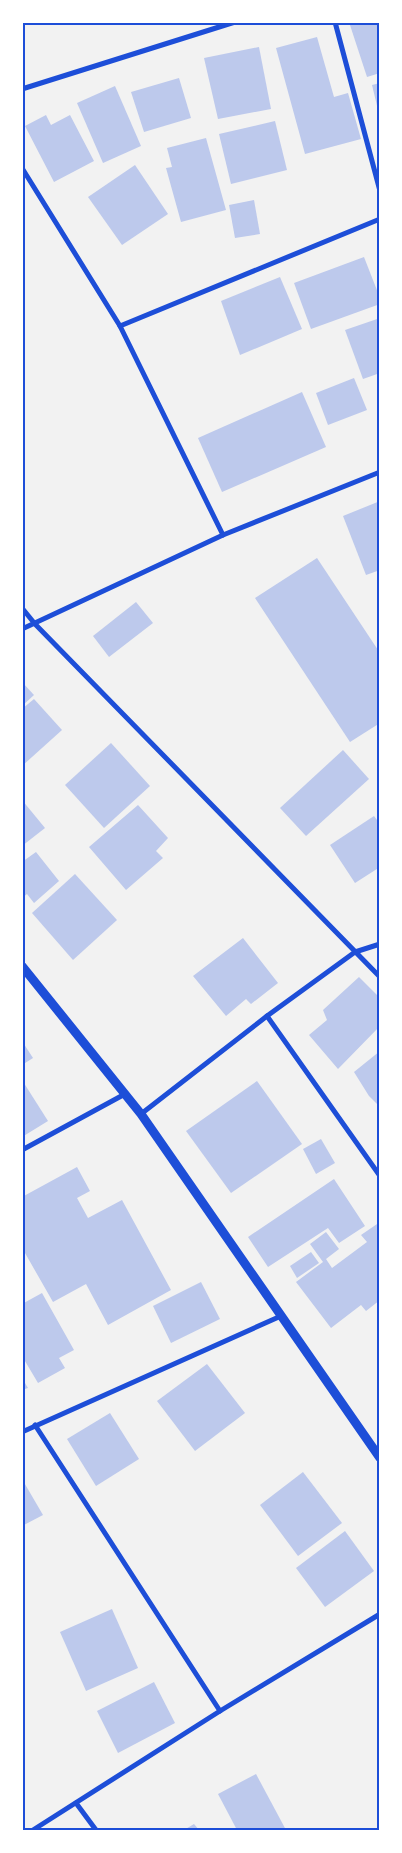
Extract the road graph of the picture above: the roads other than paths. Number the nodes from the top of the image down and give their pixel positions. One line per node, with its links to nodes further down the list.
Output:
1 (235, 22): 3 (street)
2 (336, 22): 5 (street)
3 (22, 89)
4 (22, 168): 7 (street)
5 (380, 191)
6 (380, 219): 7 (street)
7 (120, 326): 9 (street)
8 (380, 472): 9 (street)
9 (223, 534): 11 (street)
10 (22, 608): 11 (street)
11 (35, 624): 12 (street); 14 (street)
12 (22, 629)
13 (380, 944): 14 (street)
14 (355, 952): 16 (street); 17 (street)
15 (22, 966): 18 (street)
16 (380, 977)
17 (267, 1016): 19 (street); 21 (street)
18 (125, 1094): 19 (street); 20 (street)
19 (141, 1114): 22 (street)
20 (22, 1150)
21 (380, 1176)
22 (281, 1316): 23 (street); 25 (street)
23 (35, 1426): 24 (street); 27 (street)
24 (22, 1432)
25 (380, 1458)
26 (380, 1614): 27 (street)
27 (220, 1711): 28 (street)
28 (76, 1802): 29 (street); 30 (street)
29 (33, 1830)
30 (96, 1830)

